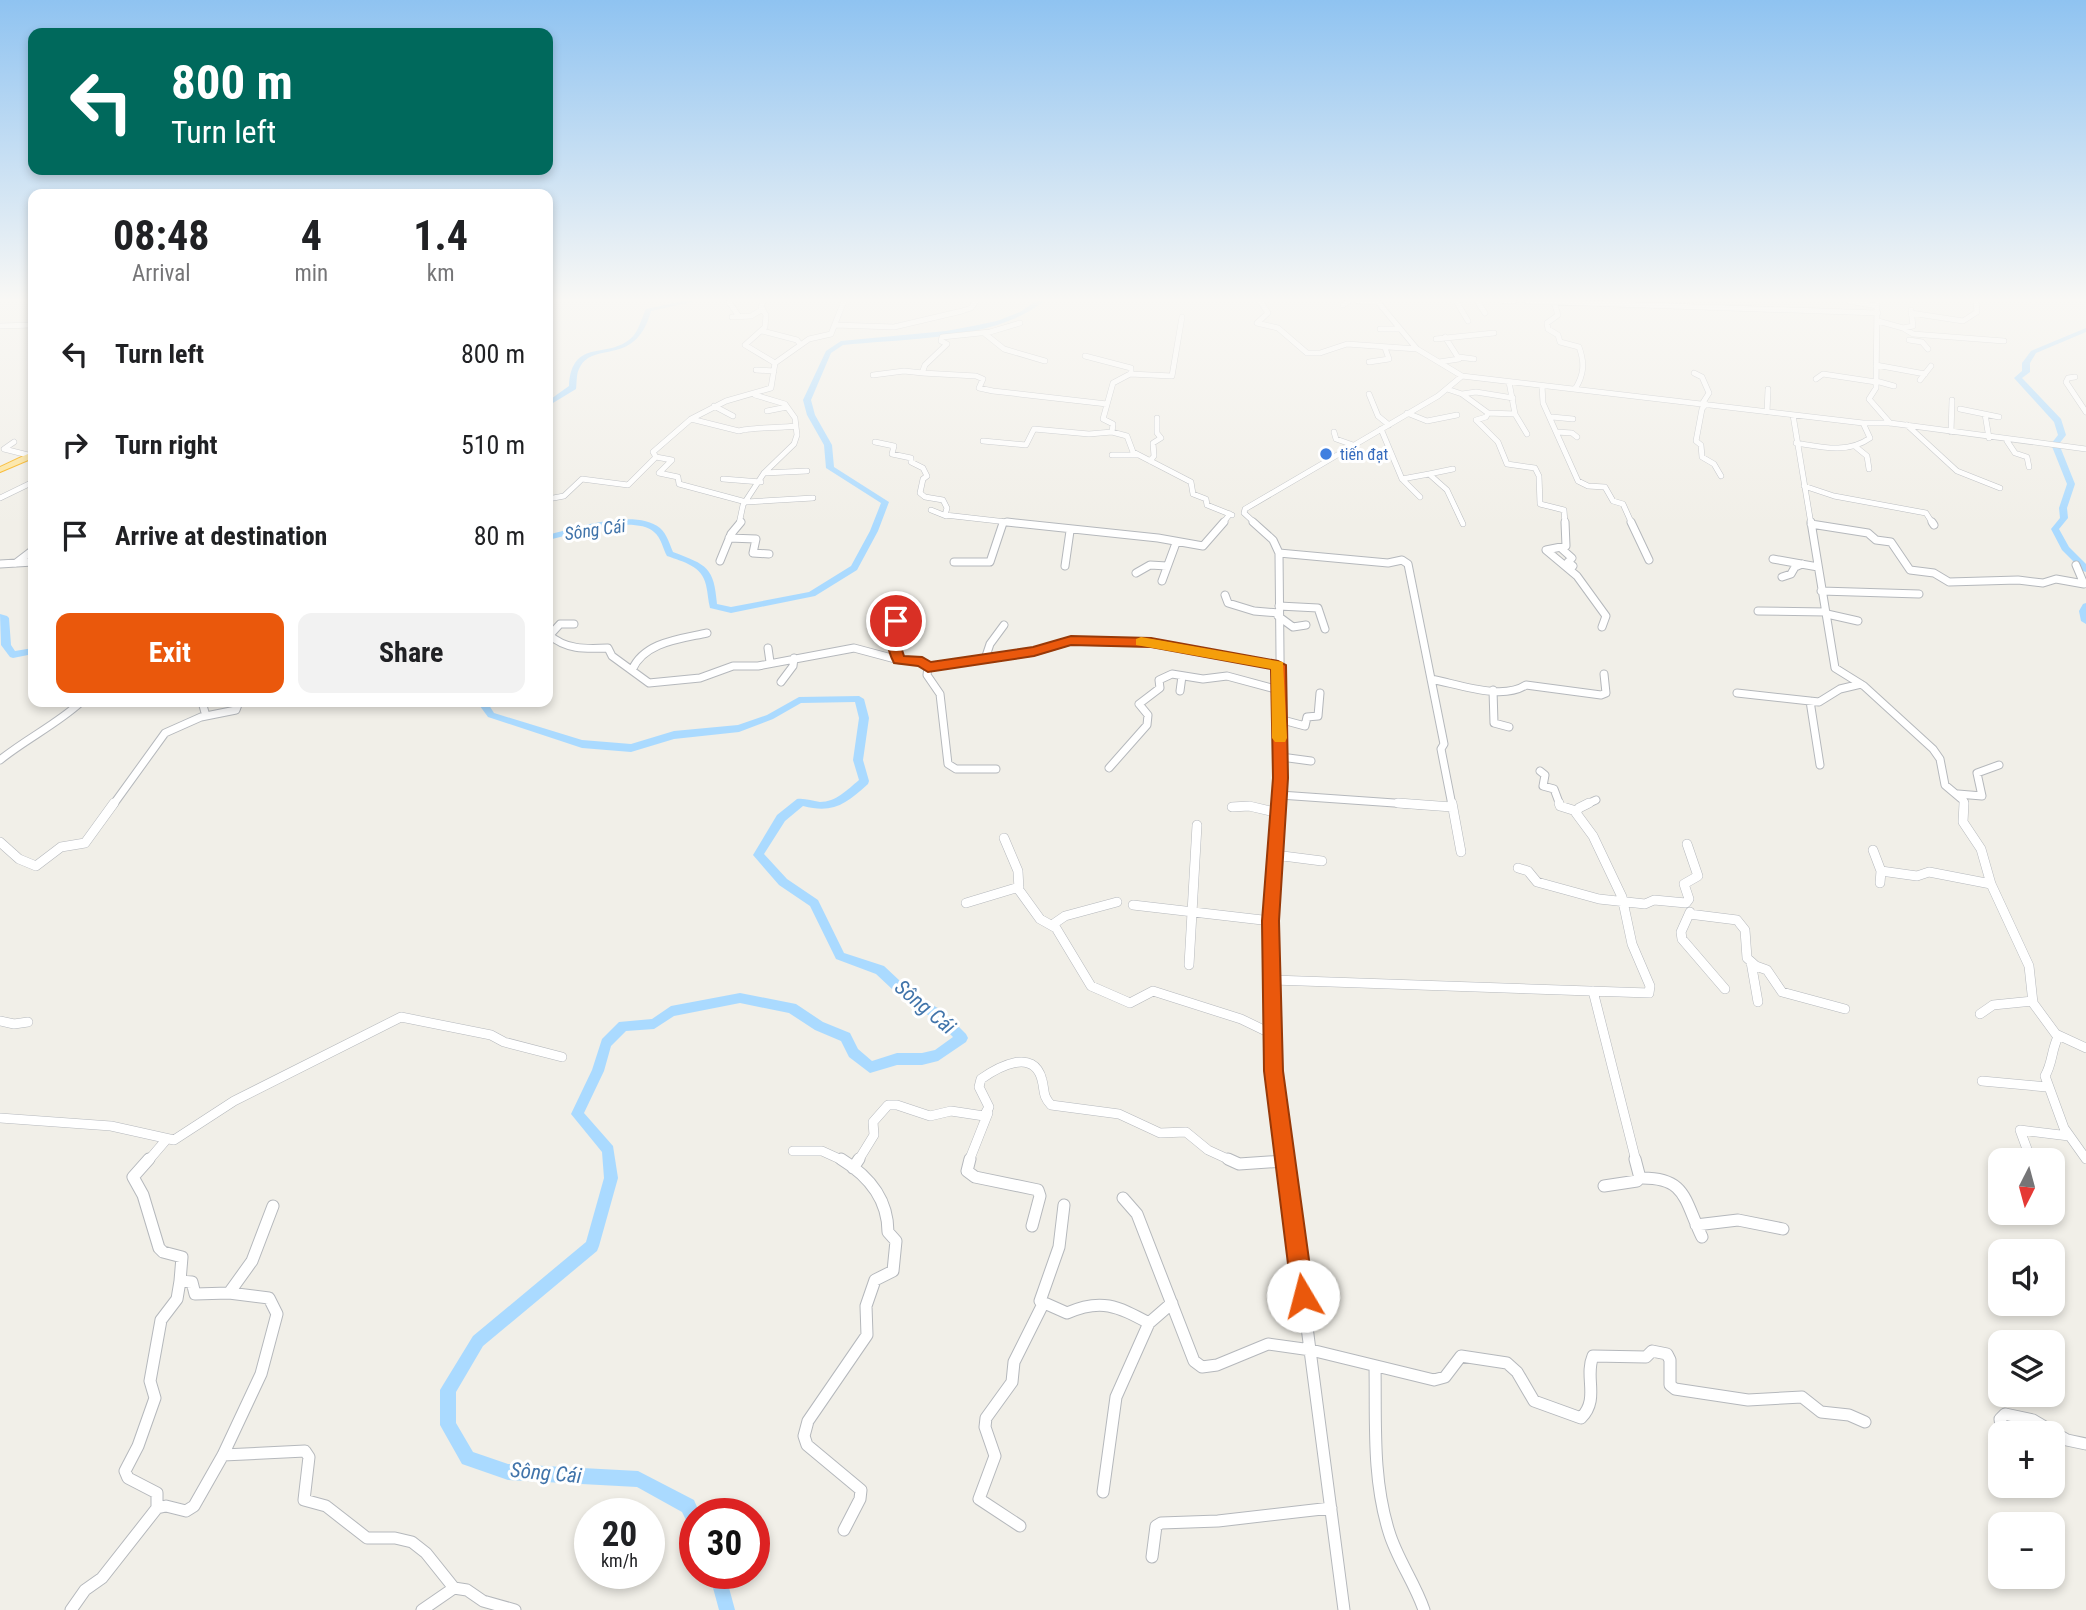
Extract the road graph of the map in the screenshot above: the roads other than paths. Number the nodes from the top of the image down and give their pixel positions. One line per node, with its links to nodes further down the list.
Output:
1 (774, 376): 24 (street)
2 (935, 376): 3 (street)
3 (953, 376)
4 (976, 376): 31 (street)
5 (1127, 376): 31 (street)
6 (1462, 376): 21 (street)
7 (1463, 376): 17 (street)
8 (1583, 376): 22 (street)
9 (1700, 376): 32 (street)
10 (1820, 376): 15 (street)
11 (1837, 376): 18 (street)
12 (1876, 376): 18 (street)
13 (1923, 376): 16 (street)
14 (2075, 377): 29 (street)
15 (1816, 379)
16 (1920, 380)
17 (1509, 382): 19 (street); 27 (street)
18 (1876, 382): 20 (street); 52 (street)
19 (1542, 386): 22 (street); 46 (street)
20 (1894, 386)
21 (1447, 389): 26 (street); 36 (street)
22 (1575, 389): 32 (street)
23 (1768, 389): 38 (street)
24 (752, 394): 33 (street); 34 (street)
25 (1369, 394): 55 (street)
26 (1462, 394): 27 (street); 40 (street)
27 (1513, 398): 41 (street)
28 (1952, 400): 59 (street)
29 (2077, 401): 30 (street); 39 (street)
30 (2086, 402)
31 (1107, 404): 56 (street)
32 (1704, 404): 38 (street); 85 (street)
33 (714, 406): 45 (street); 49 (street)
34 (787, 407): 37 (street); 54 (street)
35 (1960, 409): 42 (street)
36 (1412, 410): 43 (street); 55 (street)
37 (767, 411)
38 (1767, 412): 44 (street)
39 (2086, 412)
40 (1488, 413): 41 (street); 108 (street)
41 (1515, 414): 60 (street)
42 (1985, 414): 47 (street); 62 (street)
43 (1457, 415)
44 (1793, 415): 51 (street); 67 (street)
45 (733, 416)
46 (1552, 417): 50 (street); 58 (street)
47 (1999, 417)
48 (1157, 418): 77 (street)
49 (691, 419): 54 (street); 75 (street)
50 (1573, 419)
51 (1866, 423): 52 (street); 69 (street)
52 (1887, 423): 53 (street)
53 (1907, 425): 59 (street); 91 (street)
54 (796, 426): 83 (street)
55 (1385, 427): 68 (street); 87 (street)
56 (1112, 432): 64 (street); 74 (street)
57 (1334, 432): 68 (street)
58 (1557, 432): 61 (street); 113 (street)
59 (1951, 432): 62 (street)
60 (1527, 434)
61 (1577, 437)
62 (1989, 438): 63 (street)
63 (2007, 440): 70 (street); 78 (street)
64 (983, 441)
65 (14, 442): 71 (street)
66 (875, 442): 100 (street)
67 (1796, 443): 69 (street); 90 (street)
68 (1353, 445): 99 (street)
69 (1856, 447): 80 (street)
70 (2086, 449)
71 (2, 450): 73 (street)
72 (1112, 455): 74 (street)
73 (28, 456)
74 (1138, 456): 77 (street)
75 (656, 457): 94 (street); 96 (street)
76 (28, 459): 82 (highway)
77 (1150, 461): 98 (street)
78 (2029, 467)
79 (1453, 469): 84 (street)
80 (1869, 469)
81 (807, 471): 83 (street)
82 (0, 472)
83 (764, 473): 88 (street)
84 (1429, 474): 87 (street); 102 (street)
85 (1721, 477)
86 (723, 479): 88 (street)
87 (1402, 479): 92 (street)
88 (761, 482): 96 (street)
89 (28, 484): 93 (street)
90 (1804, 486): 103 (street); 104 (street)
91 (2000, 488)
92 (1420, 497)
93 (0, 498)
94 (553, 498)
95 (813, 498): 96 (street)
96 (746, 502): 106 (street)
97 (931, 510): 100 (street)
98 (1230, 514): 99 (street); 107 (street)
99 (1245, 515): 111 (street)
100 (946, 516): 101 (street)
101 (1003, 523): 105 (street); 116 (street)
102 (1463, 524)
103 (1811, 524): 124 (street); 128 (street)
104 (1934, 524)
105 (1070, 531): 107 (street); 121 (street)
106 (729, 538): 110 (street); 114 (street)
107 (1175, 543): 122 (street)
108 (1562, 548): 123 (street); 141 (street)
109 (28, 554): 117 (street)
110 (769, 554)
111 (1279, 554): 135 (street); 156 (street)
112 (1773, 559): 119 (street)
113 (1648, 560)
114 (720, 561)
115 (28, 562): 117 (street)
116 (954, 562)
117 (16, 563): 118 (street)
118 (0, 564)
119 (1802, 564): 124 (street); 126 (street)
120 (2076, 565): 128 (street)
121 (1065, 566)
122 (1167, 566): 125 (street); 127 (street)
123 (1573, 566)
124 (1818, 567): 130 (street)
125 (1136, 573)
126 (1782, 577)
127 (1162, 581)
128 (2083, 585): 129 (street)
129 (2073, 587)
130 (1821, 591): 131 (street); 136 (street)
131 (1919, 594)
132 (1225, 595): 135 (street)
133 (901, 605): 149 (street)
134 (1758, 611): 136 (street)
135 (1279, 612): 140 (street); 142 (street); 151 (street)
136 (1826, 613): 137 (street); 158 (street)
137 (1858, 621)
138 (574, 624): 143 (street)
139 (1004, 625): 148 (street)
140 (1306, 625)
141 (1602, 626)
142 (1325, 629)
143 (553, 631)
144 (707, 633): 153 (street)
145 (553, 638): 153 (street)
146 (768, 648): 150 (street)
147 (794, 658): 149 (street); 150 (street); 157 (street)
148 (985, 659): 151 (street); 152 (street)
149 (899, 660): 152 (street)
150 (770, 662): 153 (street)
151 (1278, 665): 159 (street)
152 (928, 667): 177 (street)
153 (632, 670)
154 (1604, 674): 160 (street)
155 (1182, 676): 159 (street); 161 (street); 176 (street)
156 (1432, 680): 160 (street); 183 (street)
157 (781, 682)
158 (1861, 684): 164 (street); 179 (street)
159 (1279, 690): 169 (street)
160 (1493, 690): 170 (street)
161 (1180, 691)
162 (1320, 693): 169 (street)
163 (1737, 693): 164 (street)
164 (1810, 701): 174 (street)
165 (76, 707): 172 (street)
166 (203, 707): 168 (street)
167 (237, 707): 168 (street)
168 (206, 716): 188 (street)
169 (1279, 719): 171 (street)
170 (1509, 727)
171 (1281, 757): 173 (street); 180 (street)
172 (0, 760)
173 (1311, 761)
174 (1820, 765)
175 (1999, 765): 179 (street)
176 (1109, 768)
177 (996, 769)
178 (1540, 771): 184 (street)
179 (1958, 794): 197 (street)
180 (1280, 795): 183 (street); 185 (street)
181 (1596, 800): 184 (street)
182 (1232, 807): 185 (street)
183 (1452, 807): 191 (street)
184 (1576, 811): 201 (street)
185 (1279, 813): 192 (street)
186 (1197, 825): 204 (street)
187 (1004, 838): 198 (street)
188 (0, 842)
189 (1687, 844): 199 (street)
190 (1873, 850): 195 (street)
191 (1461, 852)
192 (1275, 855): 193 (street); 206 (street)
193 (1322, 861)
194 (1518, 868): 201 (street)
195 (1881, 871): 196 (street); 197 (street)
196 (1880, 883)
197 (1991, 884): 213 (street)
198 (1019, 887): 202 (street); 207 (street)
199 (1689, 901): 201 (street); 205 (street)
200 (1117, 902): 207 (street)
201 (1623, 902): 212 (street)
202 (966, 903)
203 (1133, 905): 204 (street)
204 (1192, 912): 206 (street); 209 (street)
205 (1689, 914): 208 (street); 211 (street)
206 (1271, 921): 210 (street)
207 (1052, 925): 219 (street)
208 (1751, 962): 214 (street); 215 (street)
209 (1189, 965)
210 (1273, 980): 212 (street); 219 (street)
211 (1725, 989)
212 (1593, 992): 234 (street)
213 (2033, 1001): 216 (street); 220 (street)
214 (1758, 1002)
215 (1845, 1009)
216 (1980, 1014)
217 (0, 1021): 218 (street)
218 (28, 1022)
219 (1272, 1034): 232 (street)
220 (2057, 1035): 221 (street); 224 (street)
221 (2086, 1048)
222 (562, 1057): 228 (street)
223 (1982, 1081): 224 (street)
224 (2047, 1087): 227 (street)
225 (988, 1113): 232 (street); 233 (street); 240 (street)
226 (0, 1118): 228 (street)
227 (2069, 1136): 229 (street); 231 (street)
228 (166, 1140): 243 (street)
229 (2027, 1148)
230 (793, 1151): 233 (street)
231 (2085, 1156)
232 (1284, 1161): 248 (street)
233 (853, 1168): 260 (street)
234 (1640, 1178): 235 (street); 239 (street)
235 (1604, 1186)
236 (1123, 1198): 245 (street)
237 (1064, 1205): 246 (street)
238 (273, 1206): 244 (street)
239 (1696, 1225): 241 (street); 242 (street)
240 (1032, 1226)
241 (1783, 1229)
242 (1702, 1237)
243 (180, 1281): 244 (street); 257 (street)
244 (229, 1293): 255 (street)
245 (1172, 1303): 247 (street); 248 (street)
246 (1043, 1304): 247 (street); 259 (street)
247 (1149, 1323): 256 (street)
248 (1311, 1350): 249 (street); 258 (street)
249 (1375, 1366): 252 (street); 267 (street)
250 (2000, 1421): 251 (street)
251 (2035, 1421)
252 (1865, 1422)
253 (2065, 1439): 254 (street)
254 (2086, 1444)
255 (223, 1455): 257 (street); 262 (street)
256 (1103, 1492)
257 (157, 1508): 263 (street)
258 (1331, 1508): 261 (street); 266 (street)
259 (1020, 1526)
260 (844, 1530)
261 (1152, 1558)
262 (454, 1588): 264 (street); 265 (street)
263 (71, 1610)
264 (422, 1610)
265 (515, 1610)
266 (1344, 1610)
267 (1424, 1610)

